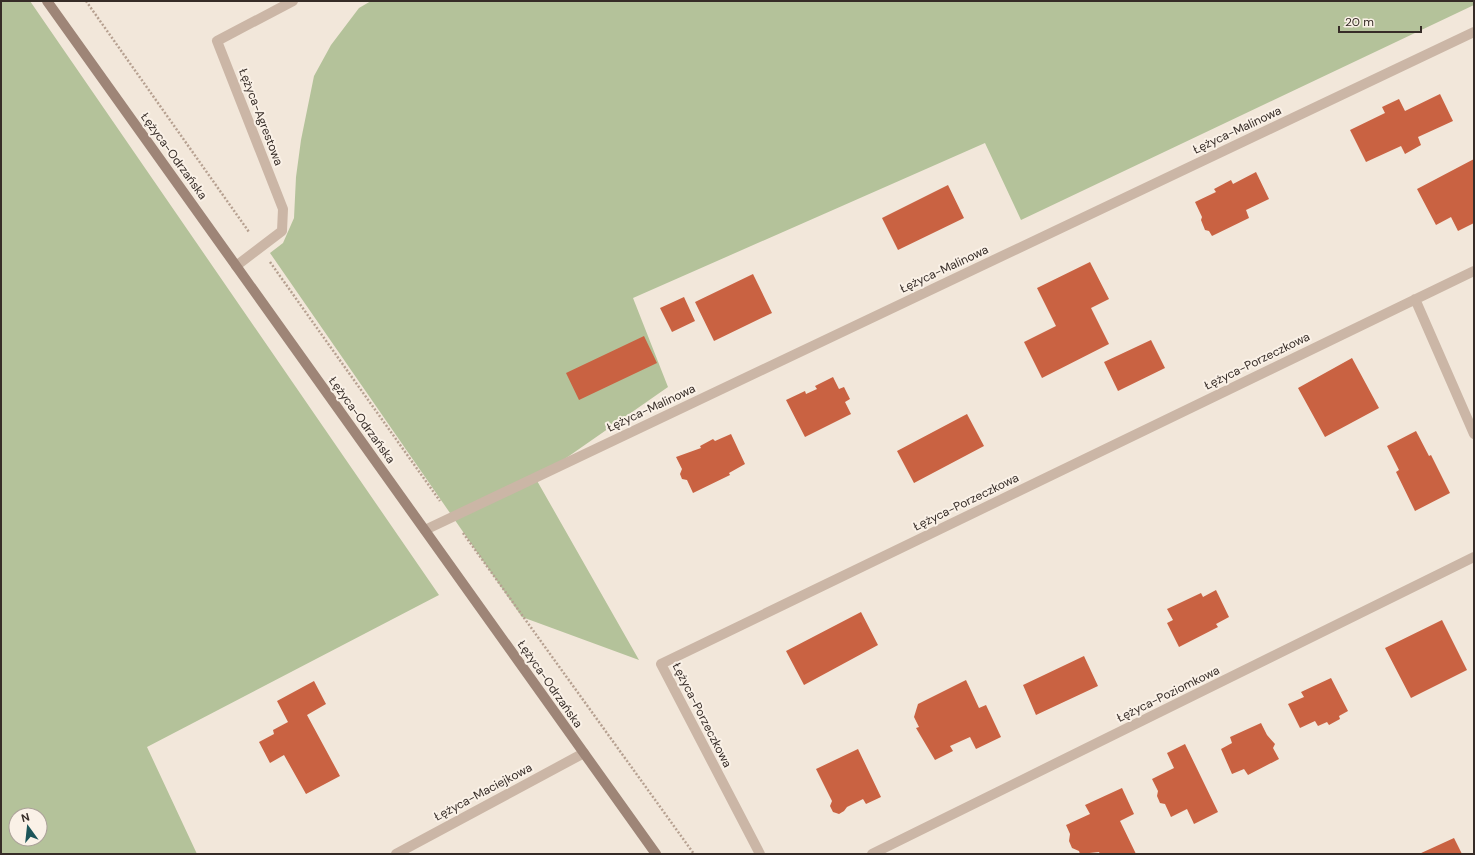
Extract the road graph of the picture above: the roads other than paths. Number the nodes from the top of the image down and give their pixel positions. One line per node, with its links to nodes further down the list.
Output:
1 (47, 1): 4 (main road, Łężyca-Odrzańska)
2 (293, 1): 4 (street, Łężyca-Agrestowa)
3 (1474, 32): 8 (street, Łężyca-Malinowa)
4 (236, 266): 8 (main road, Łężyca-Odrzańska)
5 (1474, 271): 6 (street, Łężyca-Porzeczkowa)
6 (1415, 299): 7 (street); 13 (street, Łężyca-Porzeczkowa)
7 (1474, 434)
8 (425, 530): 10 (main road, Łężyca-Odrzańska)
9 (1474, 556): 14 (street, Łężyca-Poziomkowa)
10 (584, 753): 11 (street, Łężyca-Maciejkowa); 12 (main road, Łężyca-Odrzańska)
11 (396, 854)
12 (656, 854)
13 (760, 854)
14 (872, 854)

